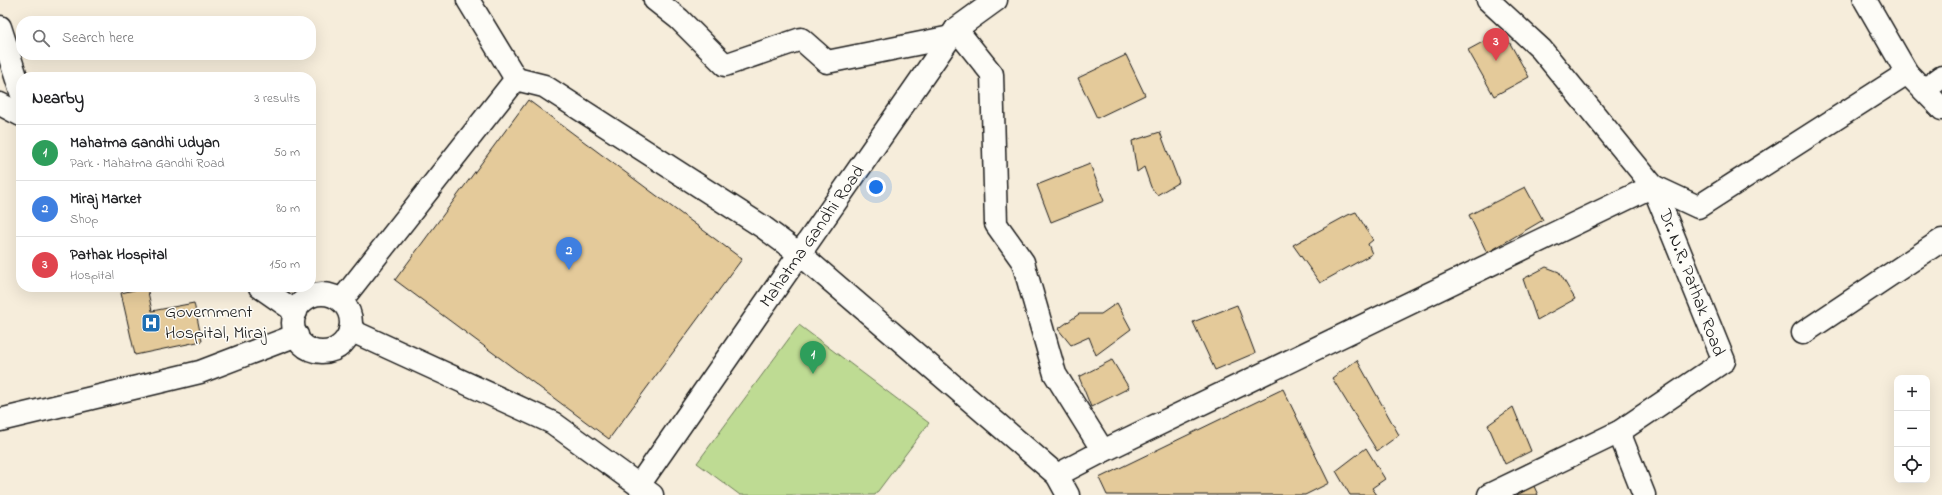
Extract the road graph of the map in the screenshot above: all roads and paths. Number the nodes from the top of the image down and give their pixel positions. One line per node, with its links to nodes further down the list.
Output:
1 (468, 0): 11 (street)
2 (655, 0): 7 (street)
3 (1488, 0): 16 (street, Dr. N.R. Pathak Road)
4 (1865, 0): 8 (street)
5 (989, 3): 7 (street, Mahatma Gandhi Road)
6 (0, 27): 9 (street)
7 (954, 33): 18 (street, Mahatma Gandhi Road); 27 (street)
8 (1907, 73): 12 (street); 16 (street)
9 (16, 77)
10 (1942, 77): 12 (street)
11 (516, 79): 18 (street); 20 (street)
12 (1924, 90): 14 (street)
13 (0, 104): 15 (street)
14 (1942, 109)
15 (16, 112)
16 (1653, 186): 26 (street, Dr. N.R. Pathak Road); 27 (street)
17 (1942, 240): 23 (street)
18 (801, 255): 28 (street); 29 (street, Mahatma Gandhi Road)
19 (267, 292): 21 (street)
20 (341, 301): 21 (street); 22 (street)
21 (296, 312): 24 (street)
22 (350, 330): 24 (street); 29 (street)
23 (1803, 333)
24 (297, 336): 25 (street)
25 (0, 420)
26 (1619, 432): 31 (street, Dr. N.R. Pathak Road); 32 (street)
27 (1103, 451): 28 (street)
28 (1057, 475): 30 (street)
29 (641, 492)
30 (1068, 495)
31 (1489, 495)
32 (1644, 495)

